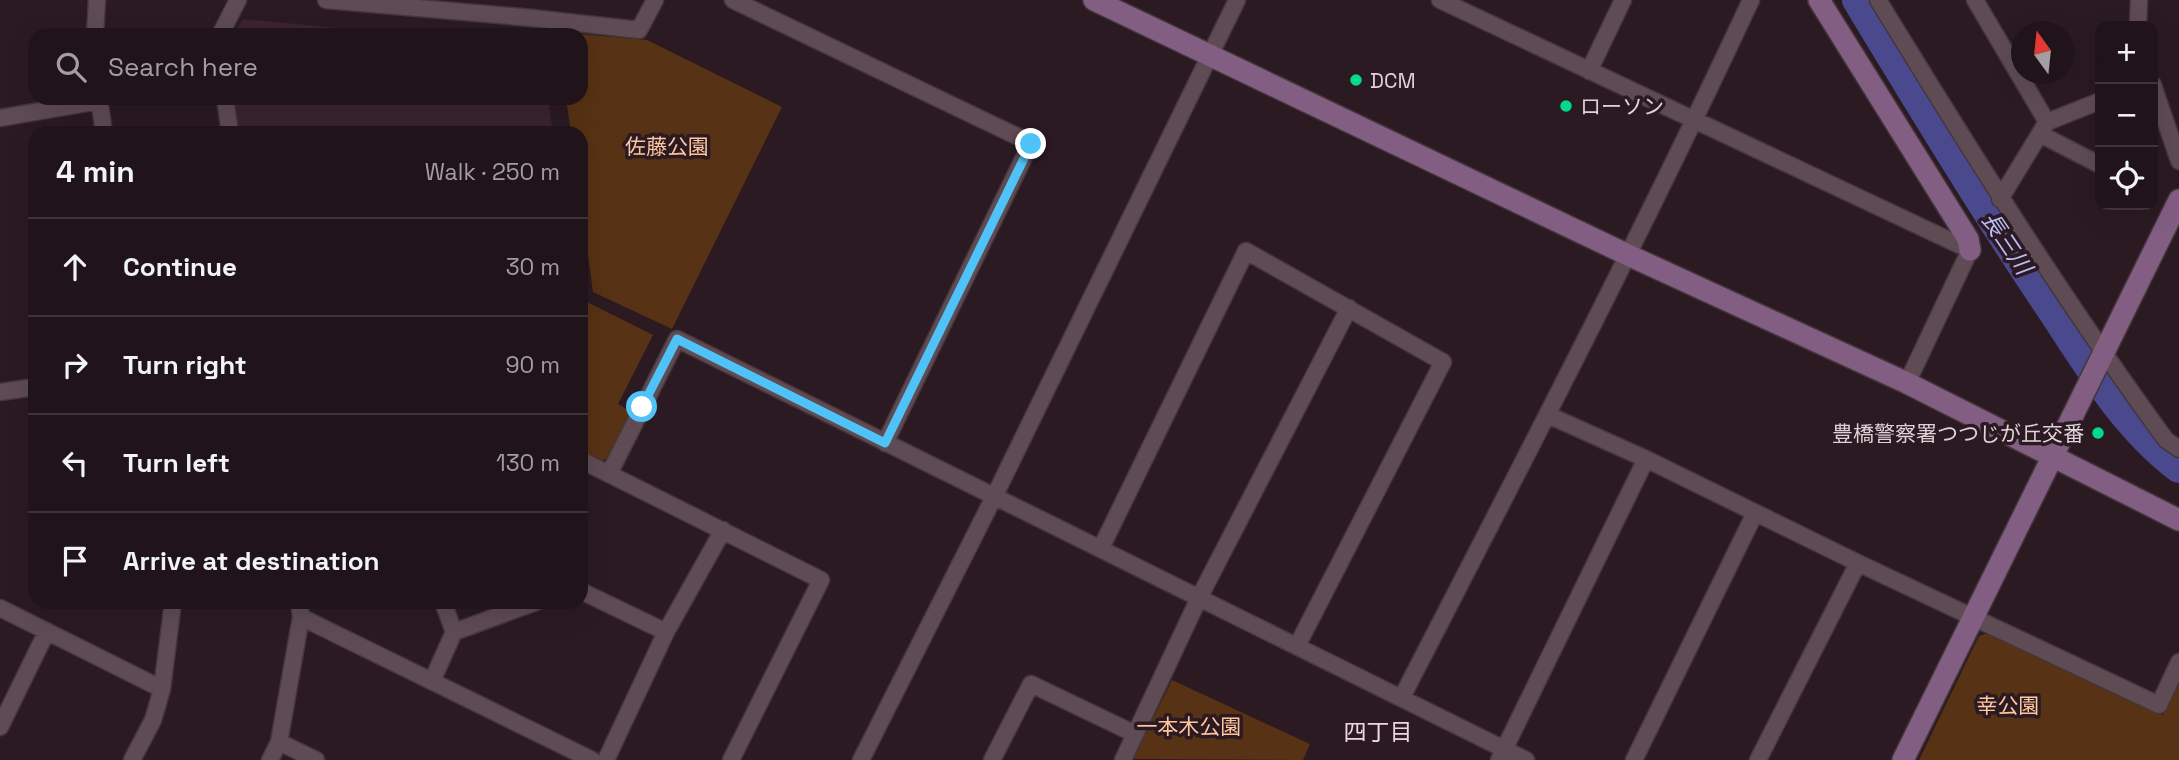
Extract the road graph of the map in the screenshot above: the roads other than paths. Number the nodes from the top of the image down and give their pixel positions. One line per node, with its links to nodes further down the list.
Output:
1 (97, 0): 17 (street)
2 (238, 0): 18 (street)
3 (326, 0): 15 (street)
4 (655, 0): 15 (street)
5 (733, 0): 43 (street)
6 (1094, 0): 19 (street)
7 (1237, 0): 19 (street)
8 (1440, 0): 20 (street)
9 (1623, 0): 20 (street)
10 (1751, 0): 27 (street)
11 (1819, 0): 35 (street)
12 (1878, 0): 33 (street)
13 (1975, 0): 30 (street)
14 (2139, 0): 16 (street)
15 (373, 2)
16 (2138, 21)
17 (95, 28)
18 (224, 28)
19 (1210, 55): 36 (street); 49 (street)
20 (1589, 71): 27 (street)
21 (2158, 100): 31 (street)
22 (2095, 102): 30 (street)
23 (68, 105): 26 (street)
24 (100, 105): 28 (street)
25 (226, 105): 29 (street)
26 (0, 118)
27 (1695, 121): 35 (street); 36 (street)
28 (103, 126)
29 (229, 126)
30 (2043, 128): 32 (street); 33 (street)
31 (2179, 161)
32 (2095, 162)
33 (2000, 199): 38 (street)
34 (2179, 200): 38 (street)
35 (1970, 250): 39 (street)
36 (1628, 254): 39 (street); 42 (street)
37 (1349, 307): 53 (street); 56 (street); 66 (street)
38 (2103, 355): 44 (street); 45 (street)
39 (1907, 383): 45 (street)
40 (28, 388): 41 (street)
41 (0, 392)
42 (1548, 415): 46 (street); 70 (street)
43 (885, 443): 48 (street); 49 (street)
44 (2179, 449)
45 (2052, 457): 51 (street); 62 (street)
46 (1646, 459): 50 (street); 74 (street)
47 (588, 464): 48 (street)
48 (609, 474): 52 (street)
49 (994, 498): 53 (street); 81 (street)
50 (1755, 513): 54 (street); 85 (street)
51 (2179, 520)
52 (723, 530): 65 (street); 80 (street)
53 (1101, 548): 56 (street)
54 (1858, 562): 62 (street); 86 (street)
55 (588, 594): 65 (street)
56 (1199, 598): 66 (street); 72 (street)
57 (0, 608): 63 (street)
58 (172, 609): 69 (street)
59 (446, 609): 64 (street)
60 (517, 609): 64 (street)
61 (300, 610): 68 (street); 73 (street)
62 (1973, 617): 67 (street); 87 (street)
63 (47, 631): 69 (street); 71 (street)
64 (454, 632): 68 (street)
65 (666, 632): 79 (street)
66 (1297, 646): 70 (street)
67 (2179, 662)
68 (432, 681): 78 (street)
69 (162, 689): 75 (street)
70 (1402, 697): 74 (street)
71 (0, 727)
72 (1135, 734): 82 (street); 83 (street)
73 (279, 742): 76 (street); 77 (street)
74 (1502, 755): 84 (street)
75 (132, 760)
76 (270, 760)
77 (316, 760)
78 (593, 760)
79 (606, 760)
80 (731, 760)
81 (861, 760)
82 (992, 760)
83 (1123, 760)
84 (1527, 760)
85 (1634, 760)
86 (1758, 760)
87 (1903, 760)

